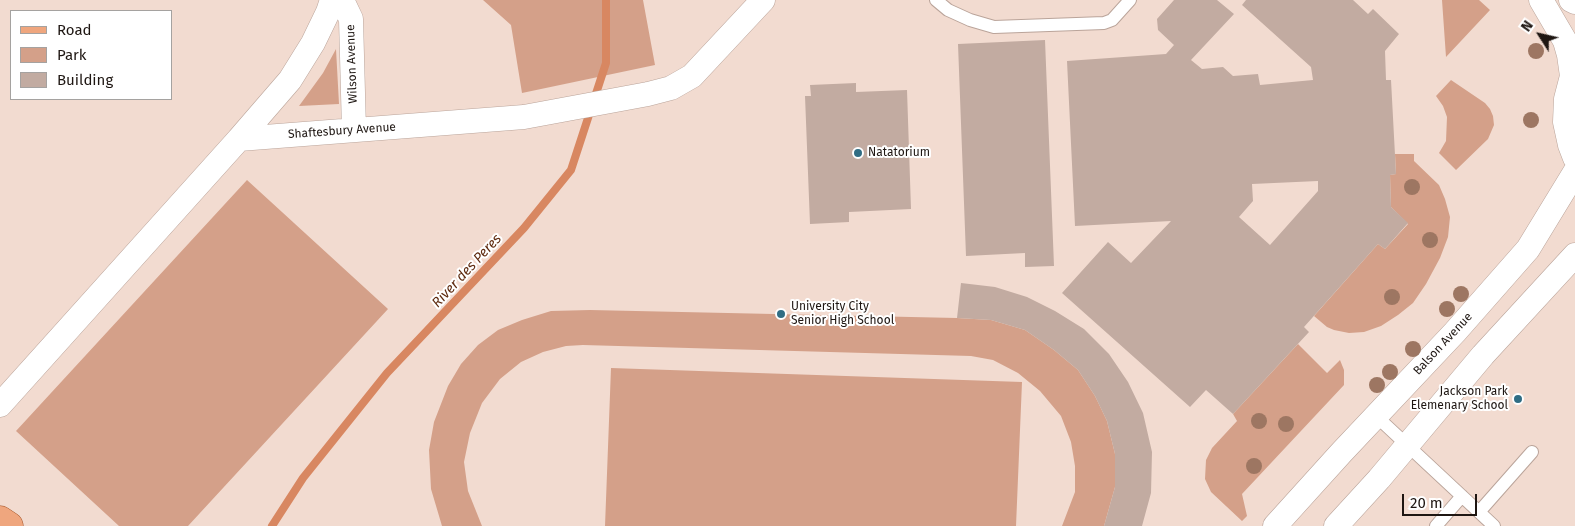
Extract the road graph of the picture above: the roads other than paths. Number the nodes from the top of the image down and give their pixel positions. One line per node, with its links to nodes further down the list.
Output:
1 (332, 0): 11 (street)
2 (342, 0): 10 (street, Wilson Avenue)
3 (763, 0): 10 (street, Shaftesbury Avenue)
4 (936, 0): 5 (lane)
5 (1130, 0)
6 (1541, 0): 9 (street)
7 (1571, 0): 8 (street)
8 (1575, 2)
9 (1573, 73): 12 (street)
10 (354, 130): 11 (street, Shaftesbury Avenue)
11 (239, 139): 15 (street)
12 (1575, 158)
13 (1575, 172): 16 (street, Balson Avenue)
14 (1575, 255): 17 (street)
15 (0, 405)
16 (1376, 416): 17 (lane); 23 (street, Balson Avenue)
17 (1407, 446): 19 (lane); 24 (street)
18 (1532, 452): 20 (lane)
19 (1462, 496): 20 (lane); 25 (lane)
20 (1479, 512): 26 (lane)
21 (0, 520): 22 (main road)
22 (9, 526)
23 (1275, 526)
24 (1336, 526)
25 (1436, 526)
26 (1494, 526)

